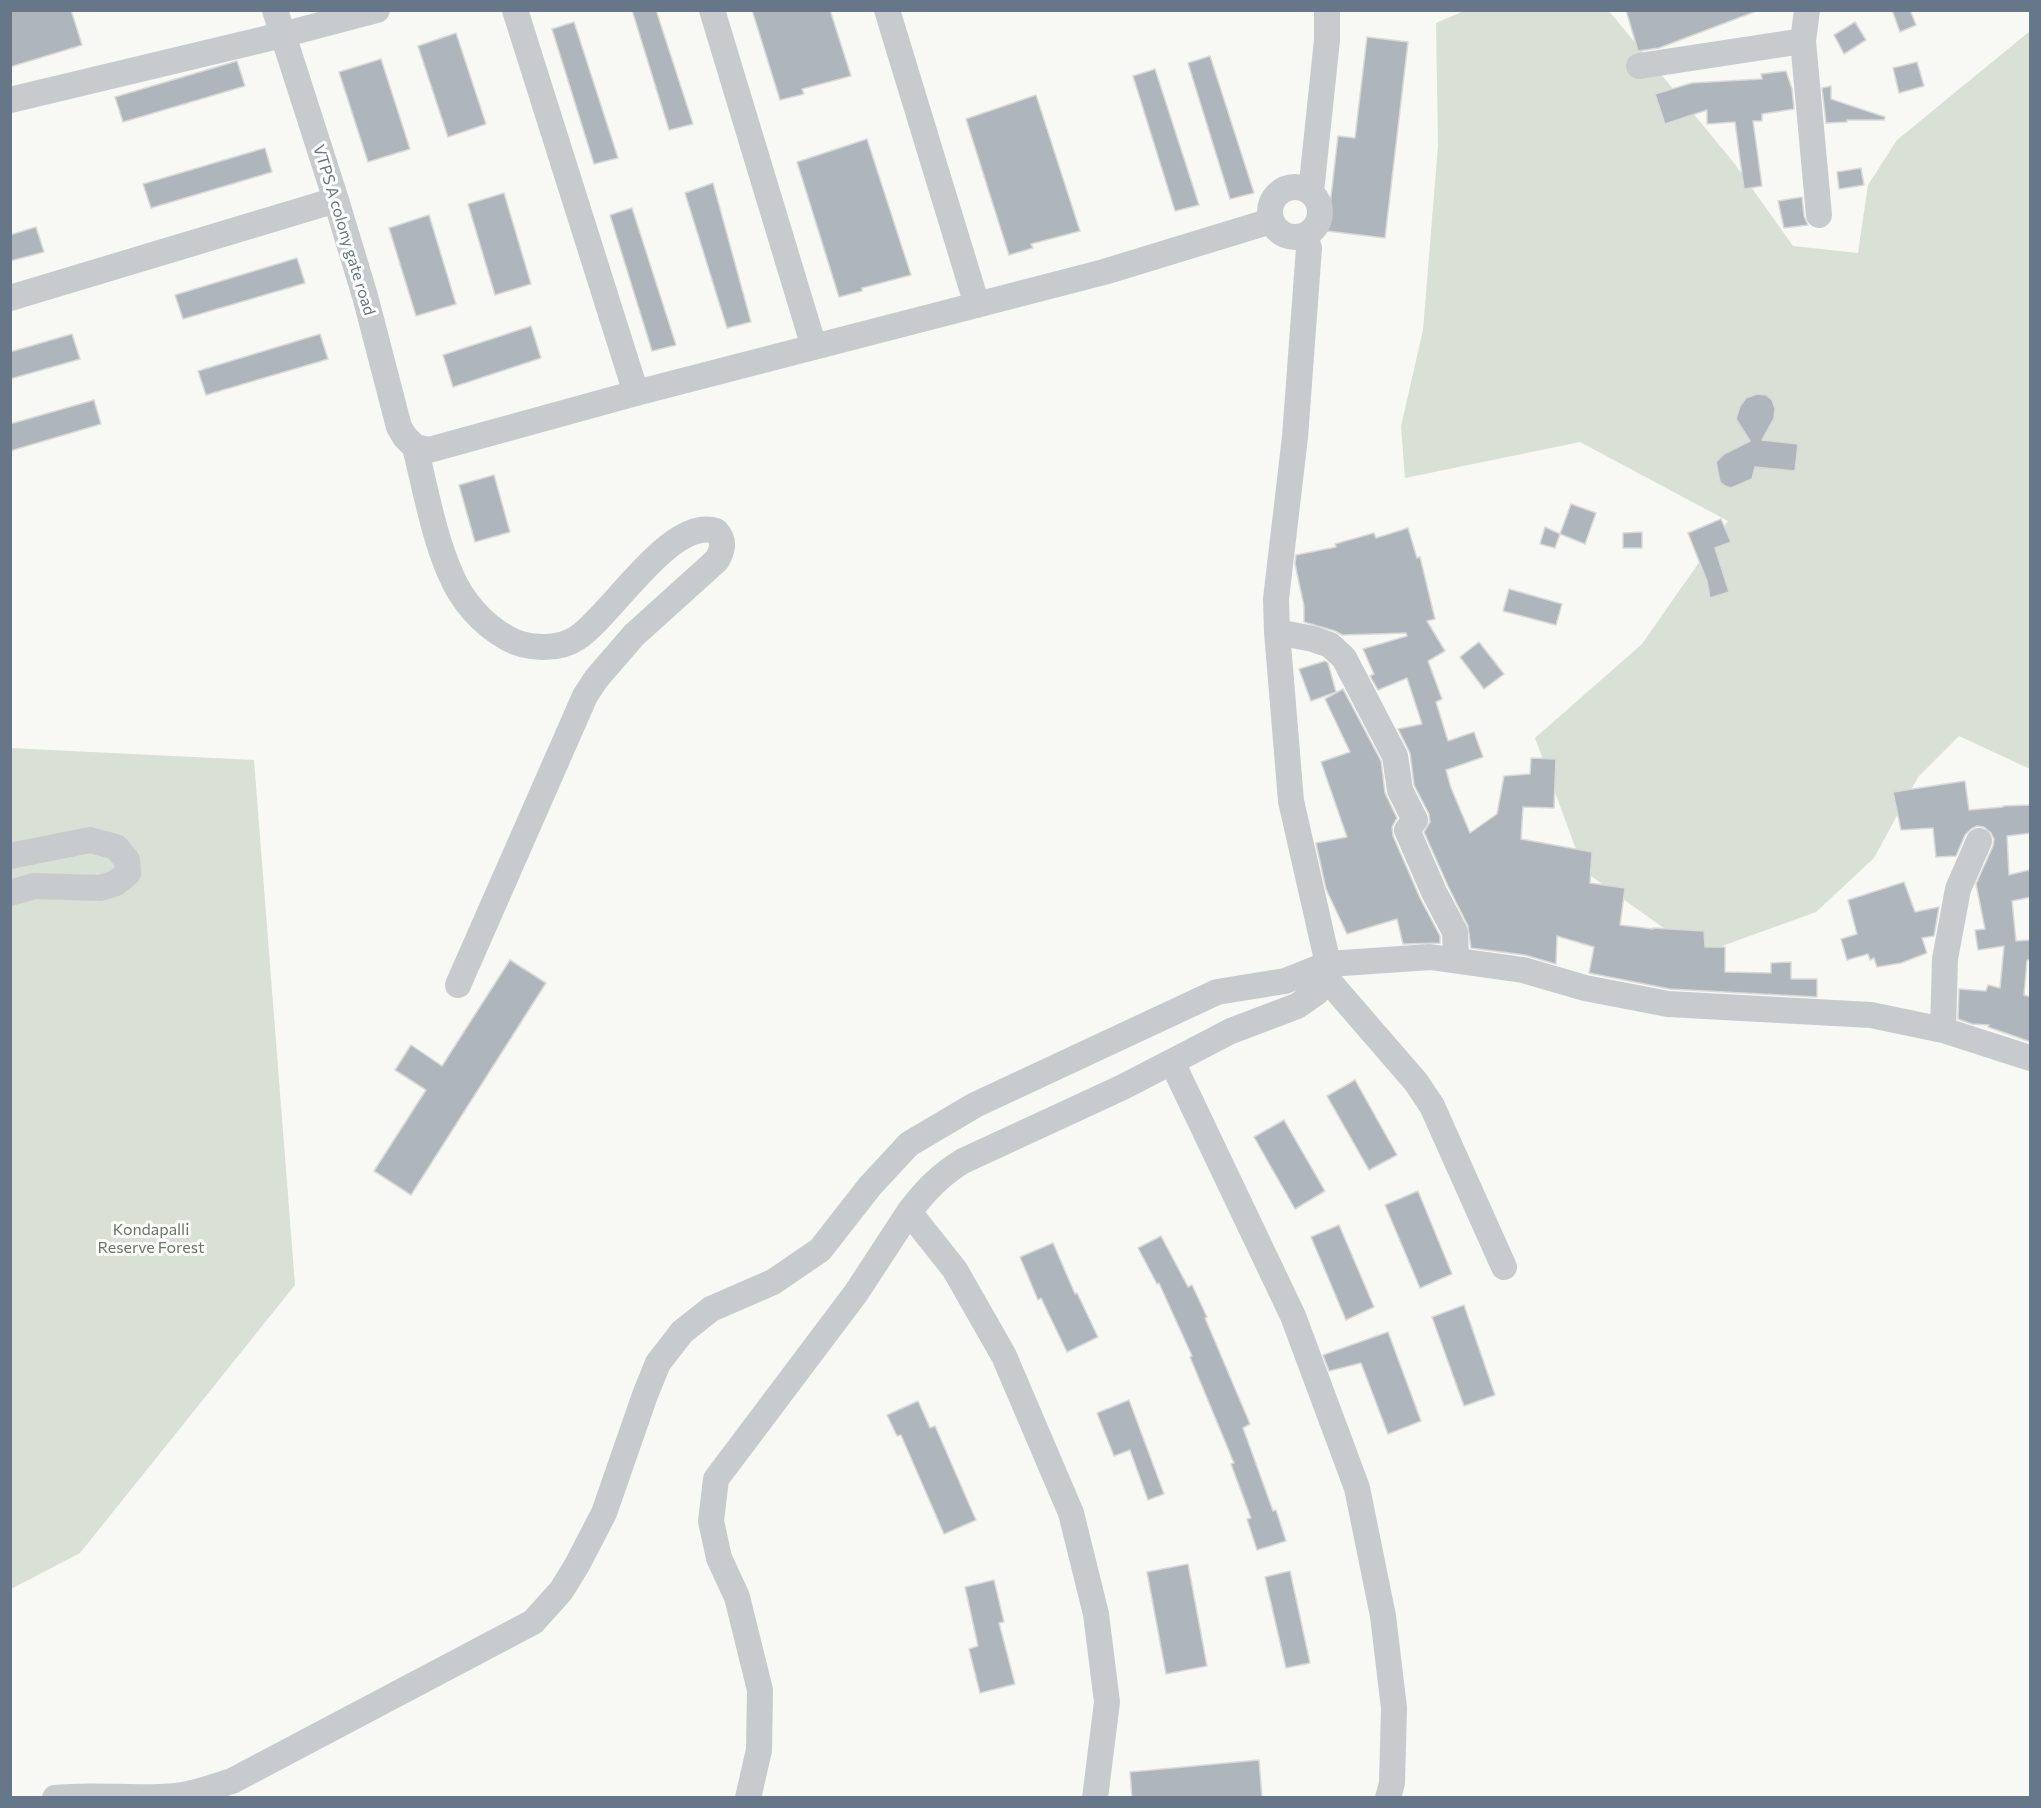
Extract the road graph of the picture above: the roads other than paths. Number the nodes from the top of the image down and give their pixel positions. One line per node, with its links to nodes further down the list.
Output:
1 (275, 10): 8 (street, VTPS A colony gate road)
2 (376, 10): 8 (street)
3 (515, 10): 20 (street)
4 (712, 10): 19 (street)
5 (888, 10): 18 (street)
6 (1327, 10): 12 (street)
7 (1807, 10): 9 (street)
8 (282, 35): 11 (street); 13 (street, VTPS A colony gate road)
9 (1803, 41): 10 (street); 14 (street)
10 (1639, 66)
11 (10, 100)
12 (1311, 192): 15 (street); 16 (street)
13 (336, 200): 17 (street); 21 (street, VTPS A colony gate road)
14 (1819, 215)
15 (1271, 221): 16 (street); 18 (street)
16 (1305, 236): 22 (street)
17 (10, 298)
18 (977, 305): 19 (street)
19 (814, 347): 20 (street)
20 (636, 393): 21 (street)
21 (415, 447): 28 (street)
22 (1277, 632): 26 (street); 27 (street)
23 (1979, 842): 29 (street)
24 (10, 856): 25 (street)
25 (10, 893)
26 (1456, 959): 27 (street); 29 (street)
27 (1327, 971): 31 (street); 33 (street); 34 (street)
28 (458, 985)
29 (1943, 1030): 30 (street)
30 (2031, 1058)
31 (1172, 1062): 32 (street); 37 (street)
32 (909, 1212): 35 (street); 36 (street)
33 (1504, 1267)
34 (55, 1797)
35 (748, 1797)
36 (1095, 1797)
37 (1389, 1797)

